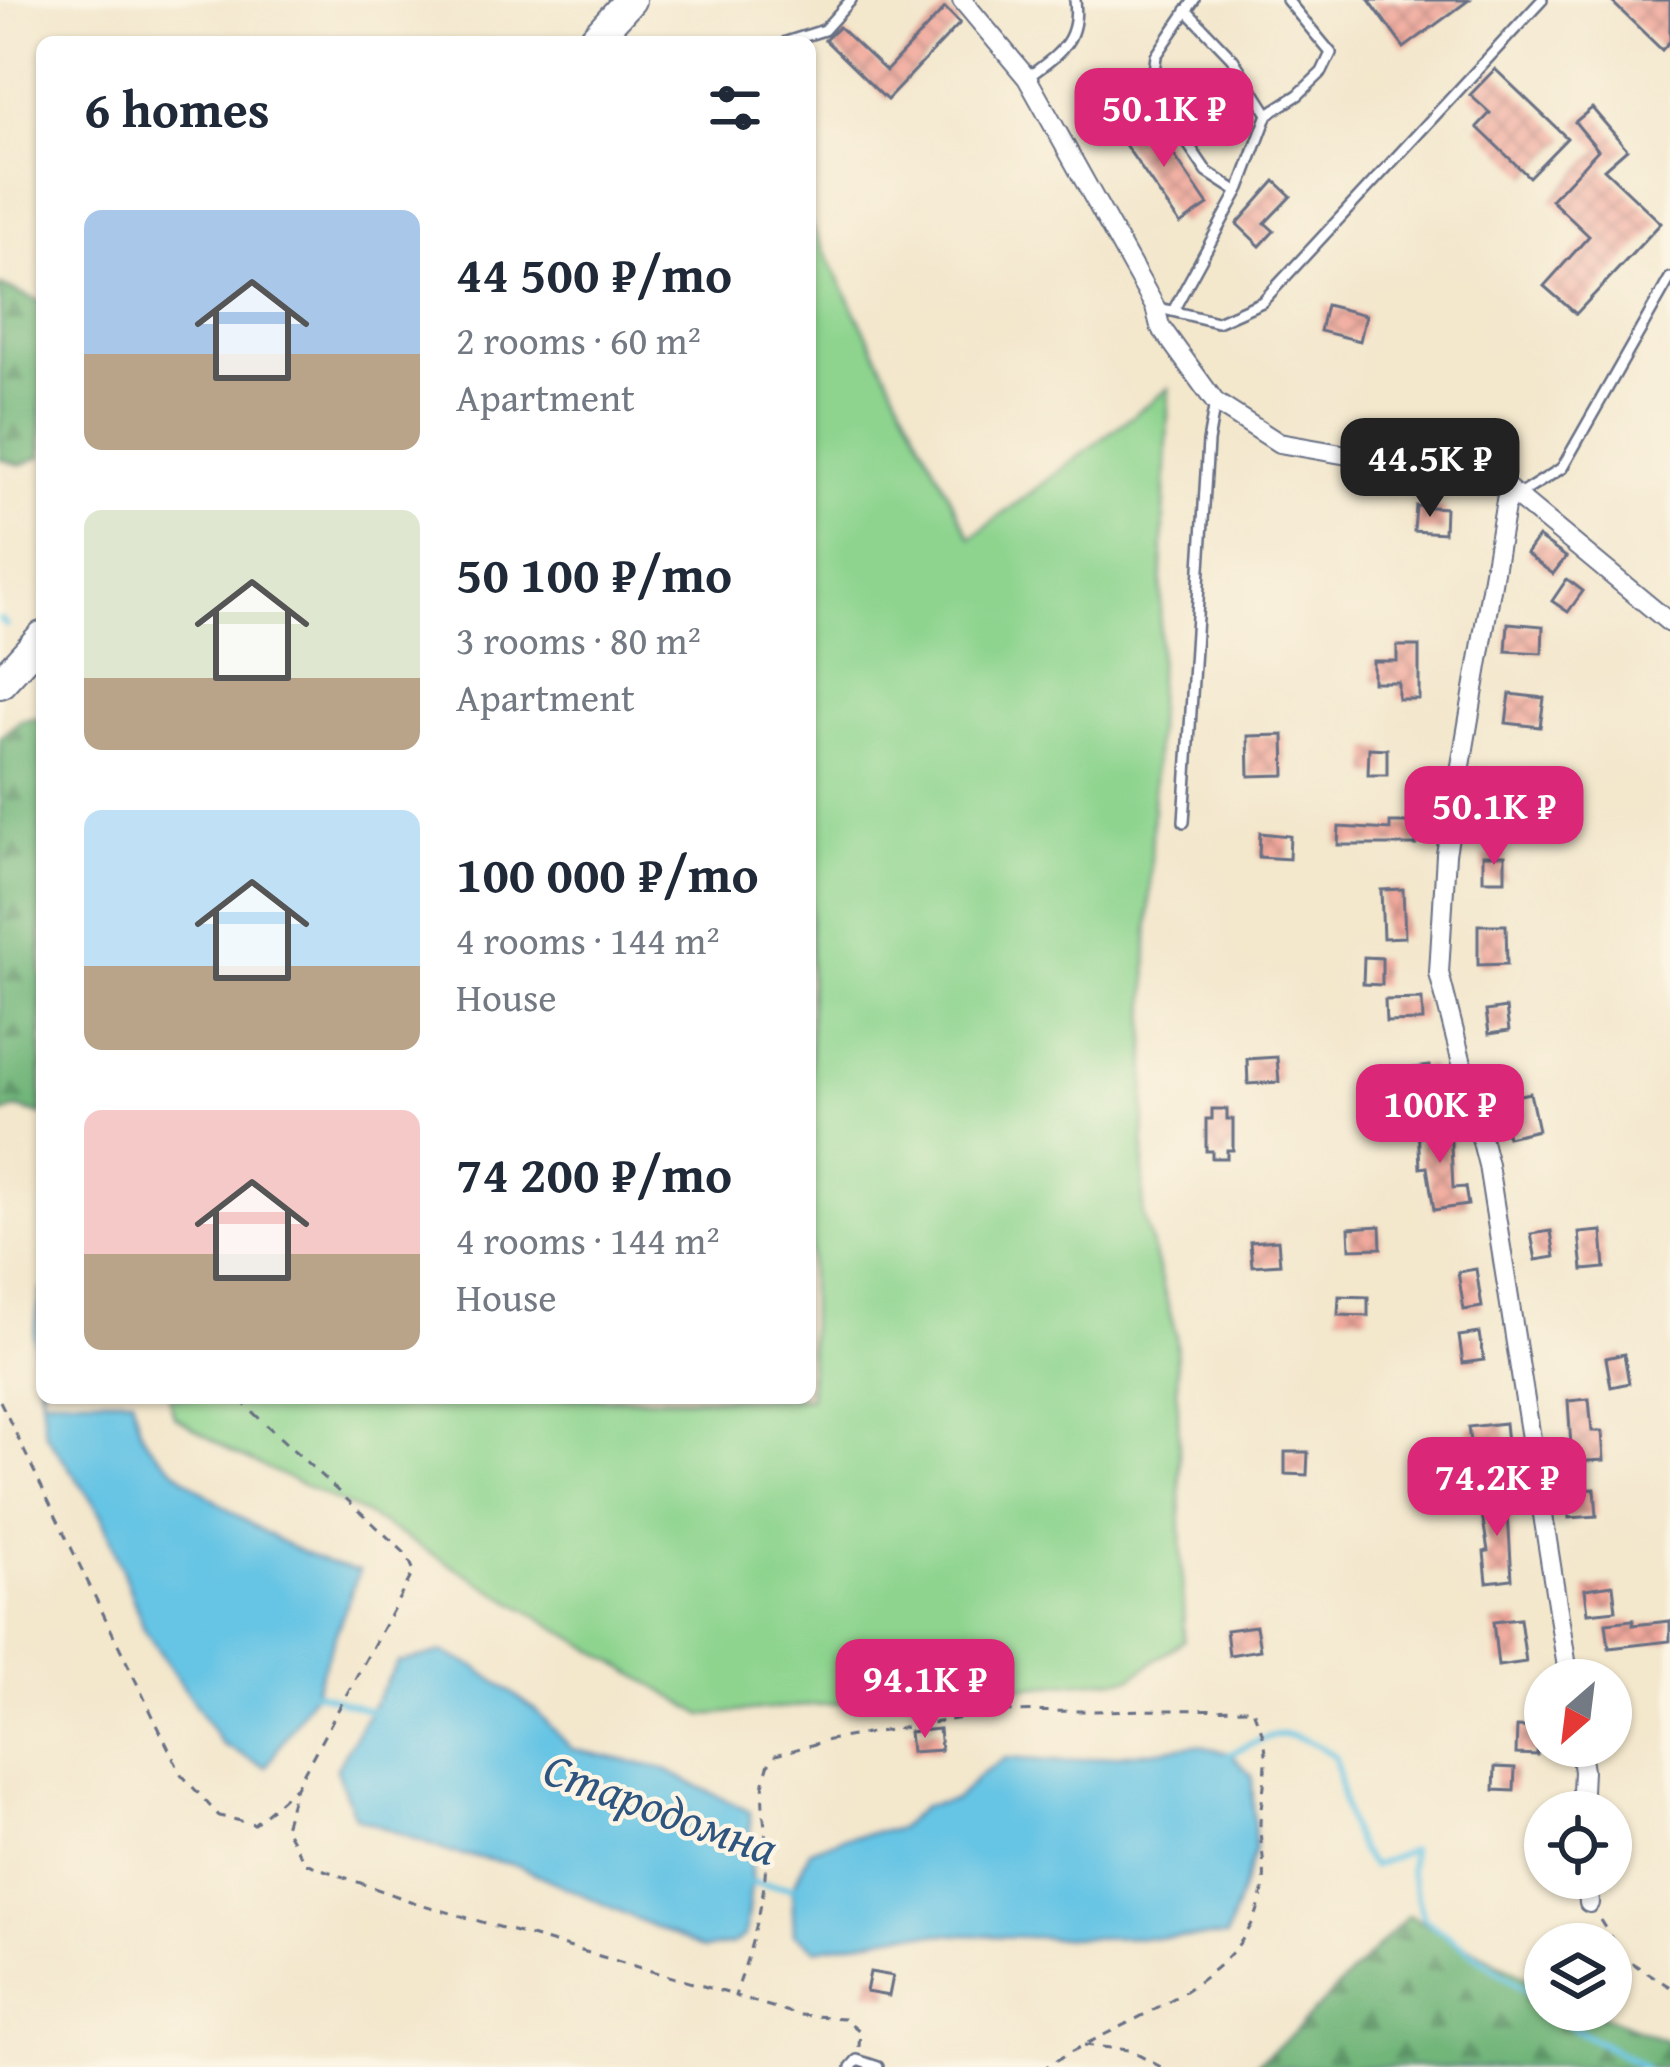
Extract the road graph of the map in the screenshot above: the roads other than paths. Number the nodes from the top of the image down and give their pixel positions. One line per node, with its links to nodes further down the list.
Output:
1 (630, 0): 9 (highway)
2 (851, 0): 10 (lane)
3 (962, 0): 11 (street)
4 (1075, 0): 11 (lane)
5 (1194, 0): 8 (lane)
6 (1287, 0): 12 (lane)
7 (1542, 0): 15 (lane)
8 (1186, 10): 12 (lane); 13 (lane)
9 (597, 36)
10 (805, 36)
11 (1027, 78): 15 (street)
12 (1268, 114): 13 (lane)
13 (1238, 192): 15 (lane)
14 (1670, 278): 17 (lane)
15 (1164, 309): 16 (street)
16 (1214, 402): 17 (street); 21 (lane)
17 (1512, 493): 18 (street); 22 (street)
18 (1670, 622)
19 (36, 644): 20 (highway)
20 (0, 683)
21 (1184, 823)
22 (1566, 1659)
23 (1589, 1899): 24 (street)
24 (1589, 1903)
25 (854, 2064): 26 (lane)
26 (878, 2067)

